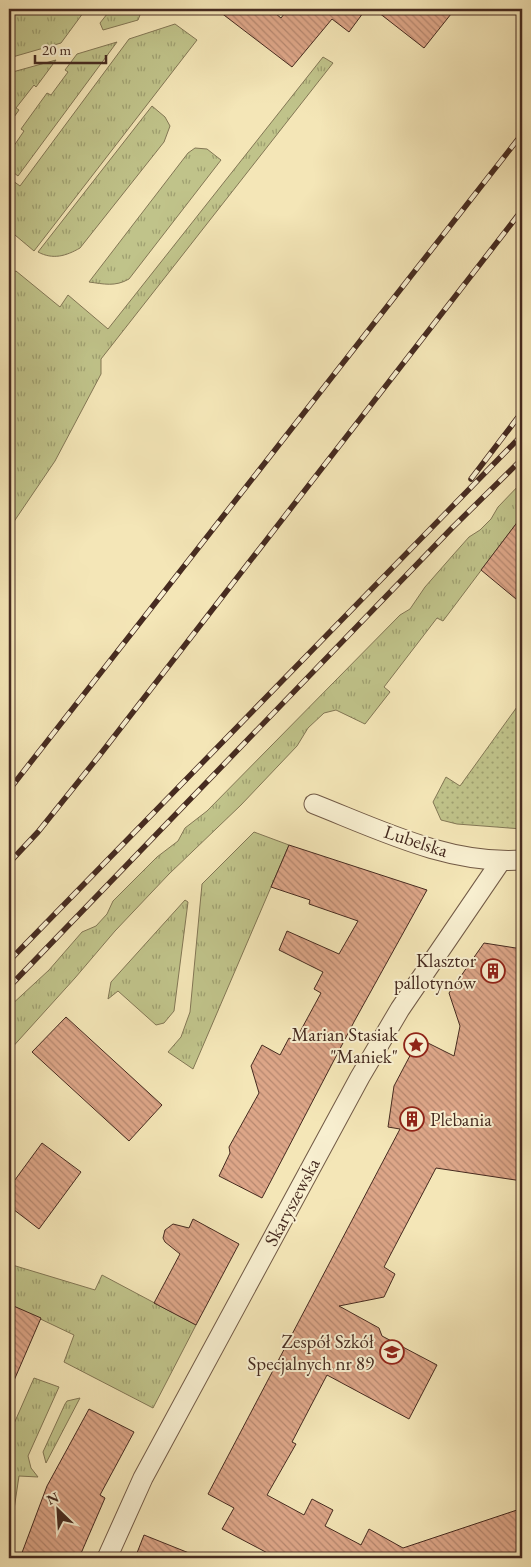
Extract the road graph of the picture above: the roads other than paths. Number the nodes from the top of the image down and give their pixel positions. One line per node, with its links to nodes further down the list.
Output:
1 (314, 804): 3 (street, Lubelska)
2 (522, 860): 3 (street, Lubelska)
3 (501, 861): 4 (street, Skaryszewska)
4 (107, 1558)

